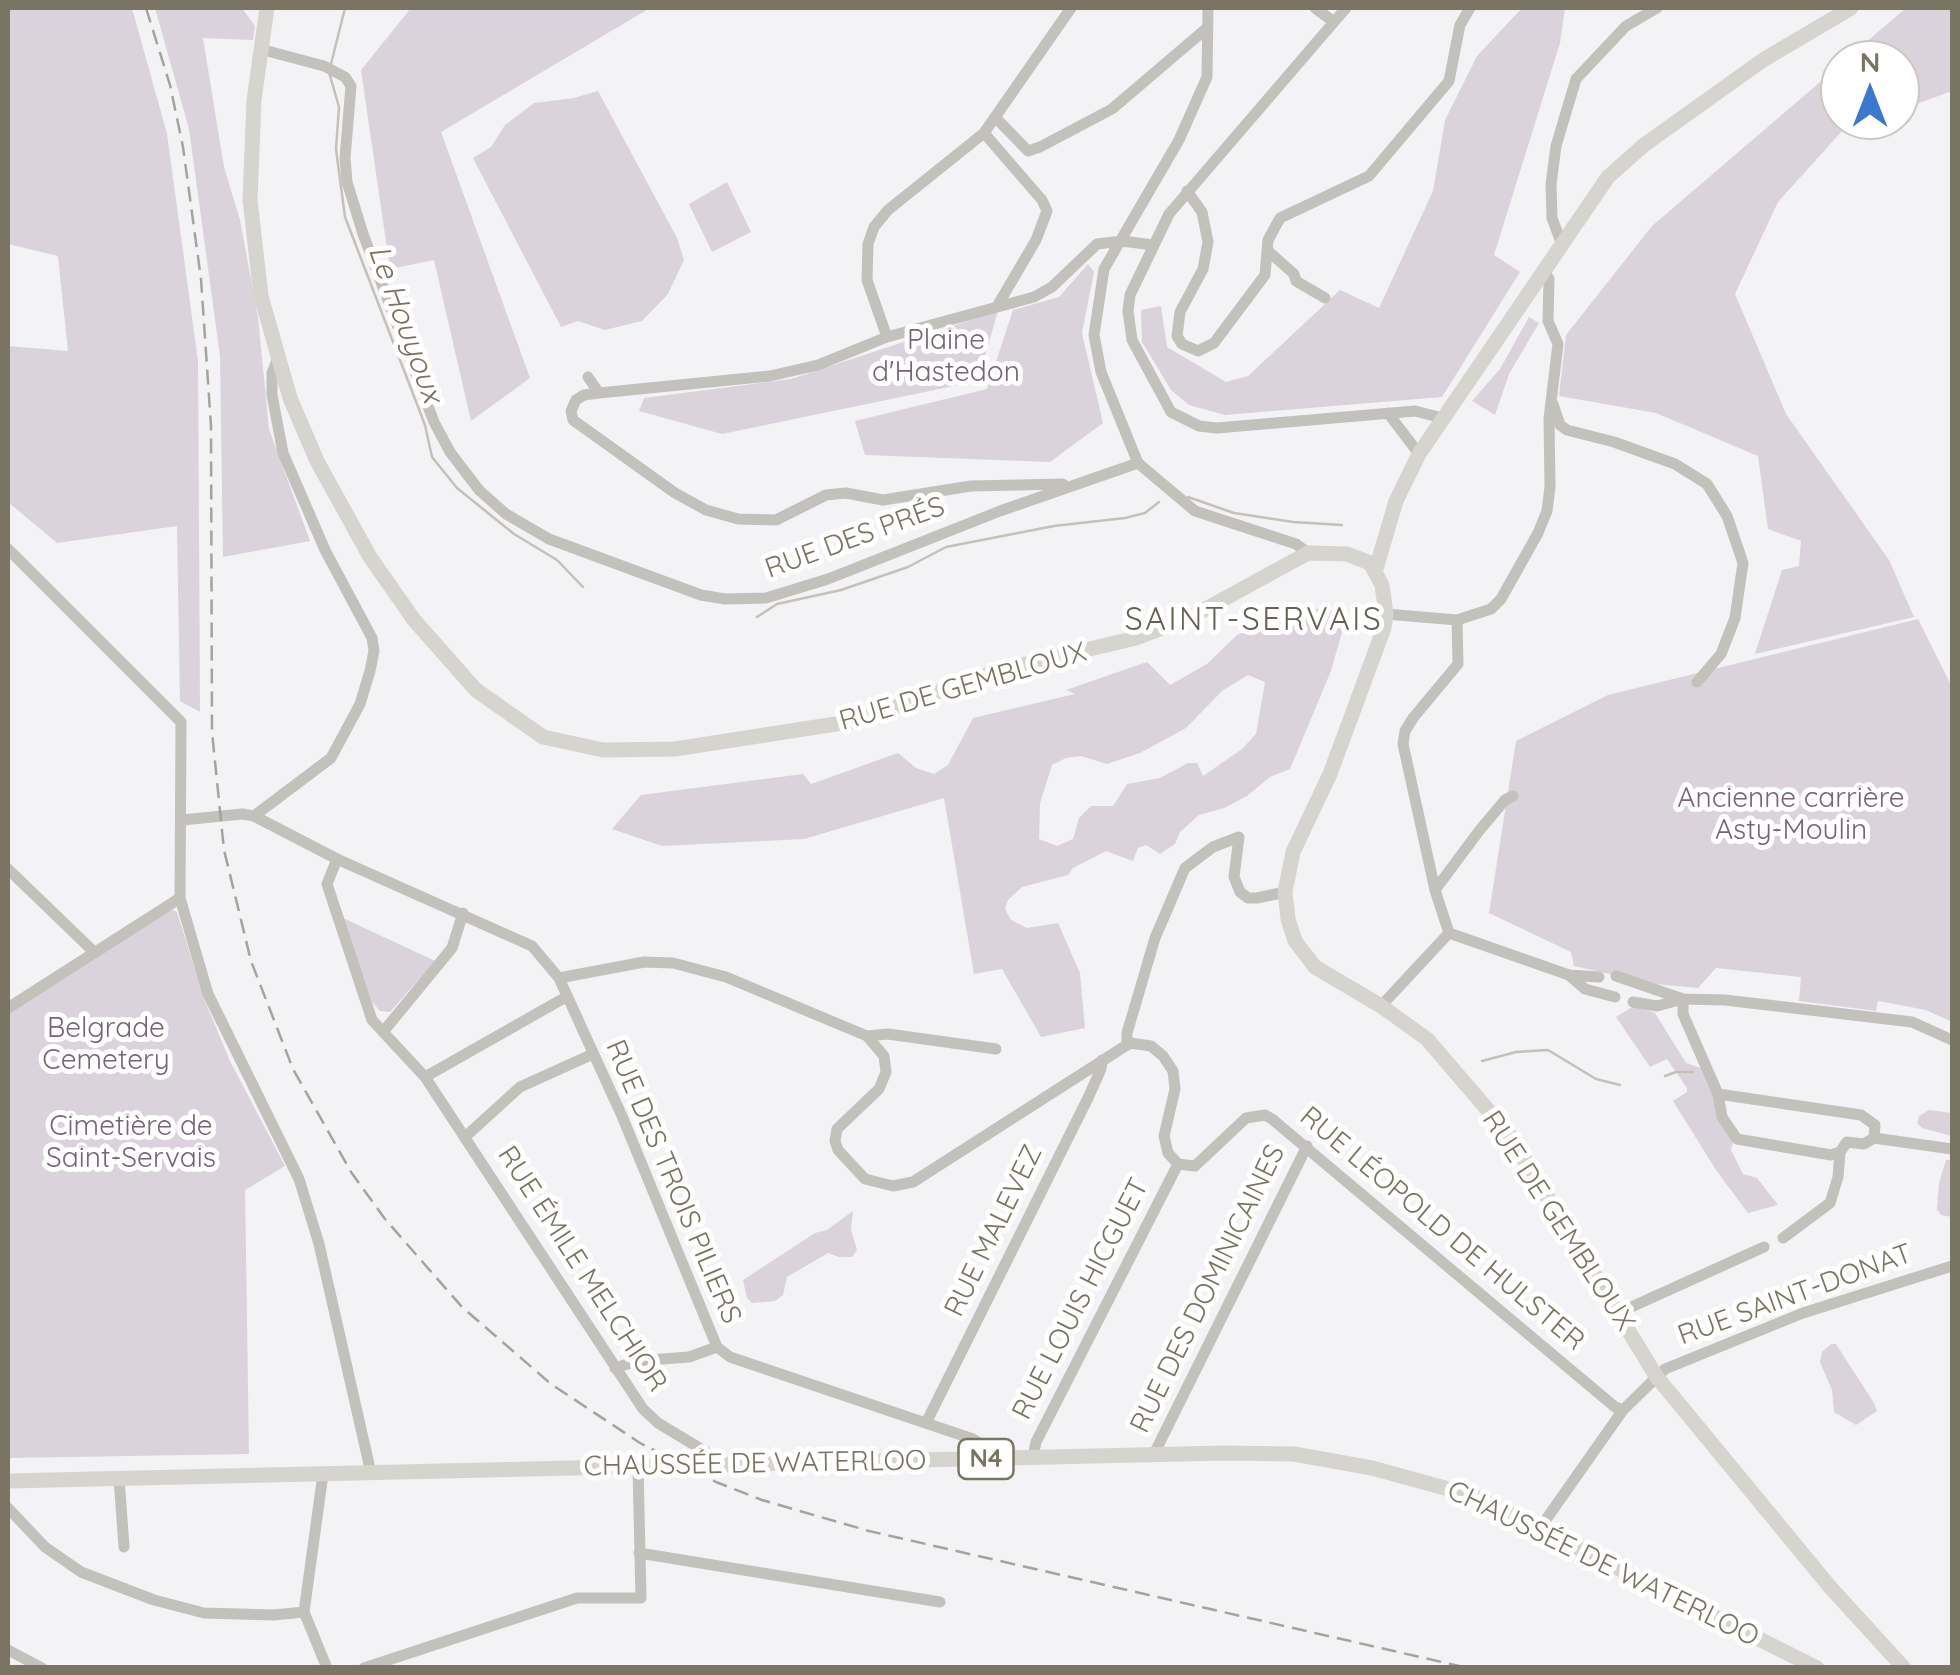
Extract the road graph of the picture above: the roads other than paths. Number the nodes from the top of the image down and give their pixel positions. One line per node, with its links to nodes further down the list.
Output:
1 (267, 8): 11 (main road, RUE DE GEMBLOUX)
2 (1071, 8): 12 (street)
3 (1208, 8): 10 (street)
4 (1316, 8): 9 (street)
5 (1346, 8): 9 (street)
6 (1470, 8): 16 (street)
7 (1656, 8): 14 (street)
8 (1851, 8): 14 (main road)
9 (1334, 22): 13 (street)
10 (1207, 28): 12 (street); 28 (street)
11 (260, 49): 21 (main road, RUE DE GEMBLOUX); 29 (street, RUE DES PRÉS)
12 (990, 126): 19 (street); 20 (street)
13 (1187, 191): 15 (street); 16 (street)
14 (1561, 242): 17 (main road)
15 (1153, 244): 19 (street); 25 (street)
16 (1267, 250): 18 (street)
17 (1543, 269): 24 (street); 26 (main road)
18 (1324, 298)
19 (999, 304): 20 (street)
20 (886, 336): 23 (street)
21 (277, 360): 31 (main road, RUE DE GEMBLOUX); 37 (street)
22 (588, 376): 23 (street)
23 (599, 392): 29 (street)
24 (1552, 400): 34 (street); 35 (street)
25 (1388, 414): 26 (street); 27 (street)
26 (1442, 418): 27 (main road)
27 (1419, 454): 32 (main road)
28 (1138, 462): 29 (street, RUE DES PRÉS); 31 (street)
29 (1086, 480)
30 (8, 549): 38 (street)
31 (1308, 553): 32 (main road)
32 (1376, 569): 33 (main road, RUE DE GEMBLOUX)
33 (1386, 614): 34 (street); 42 (main road, RUE DE GEMBLOUX)
34 (1458, 620): 41 (street)
35 (1697, 682)
36 (1513, 796): 41 (street)
37 (248, 815): 38 (street); 39 (street)
38 (187, 820): 43 (street)
39 (337, 859): 44 (street); 57 (street, RUE ÉMILE MELCHIOR)
40 (8, 869): 46 (street)
41 (1435, 890): 45 (street)
42 (1285, 892): 55 (main road, RUE DE GEMBLOUX); 60 (street)
43 (180, 898): 46 (street); 86 (street)
44 (463, 913): 50 (street); 57 (street)
45 (1449, 933): 47 (street); 55 (street)
46 (94, 952): 56 (street)
47 (1569, 975): 49 (street); 52 (street)
48 (1616, 976): 53 (street)
49 (1600, 977)
50 (558, 978): 51 (street, RUE DES TROIS PILIERS); 58 (street)
51 (566, 997): 62 (street, RUE DES TROIS PILIERS); 64 (street)
52 (1615, 997)
53 (1683, 998): 54 (street); 59 (street); 65 (street)
54 (1634, 1002)
55 (1381, 1006): 75 (main road, RUE DE GEMBLOUX)
56 (8, 1008)
57 (382, 1032): 64 (street, RUE ÉMILE MELCHIOR)
58 (866, 1036): 61 (street); 63 (street)
59 (1952, 1040)
60 (1127, 1044): 63 (street); 71 (street)
61 (996, 1049)
62 (593, 1054): 66 (street); 76 (street, RUE DES TROIS PILIERS)
63 (1102, 1060): 80 (street, RUE MALEVEZ)
64 (425, 1077): 66 (street, RUE ÉMILE MELCHIOR)
65 (1718, 1094): 67 (street); 70 (street)
66 (464, 1137): 77 (street, RUE ÉMILE MELCHIOR)
67 (1874, 1138): 69 (street); 70 (street)
68 (1307, 1146): 71 (street, RUE LÉOPOLD DE HULSTER); 79 (street, RUE LÉOPOLD DE HULSTER); 81 (street, RUE DES DOMINICAINES)
69 (1952, 1149)
70 (1840, 1152): 72 (street)
71 (1178, 1164): 82 (street, RUE LOUIS HICGUET)
72 (1783, 1238)
73 (1764, 1247): 75 (street)
74 (1952, 1266): 78 (street, RUE SAINT-DONAT)
75 (1618, 1312): 78 (main road, RUE DE GEMBLOUX)
76 (717, 1347): 77 (street); 80 (street, RUE DES TROIS PILIERS)
77 (616, 1368): 84 (street, RUE ÉMILE MELCHIOR)
78 (1656, 1376): 79 (street, RUE SAINT-DONAT); 101 (main road, RUE DE GEMBLOUX)
79 (1623, 1410): 91 (street, RUE SAINT-DONAT)
80 (926, 1423): 83 (street, RUE DES TROIS PILIERS)
81 (1154, 1454): 82 (main road, CHAUSSÉE DE WATERLOO / N4); 91 (main road, CHAUSSÉE DE WATERLOO / N4)
82 (1033, 1457): 83 (main road, CHAUSSÉE DE WATERLOO / N4)
83 (992, 1458): 84 (main road, CHAUSSÉE DE WATERLOO / N4)
84 (720, 1466): 85 (main road, CHAUSSÉE DE WATERLOO / N4)
85 (638, 1467): 86 (main road, CHAUSSÉE DE WATERLOO / N4); 93 (street)
86 (372, 1473): 87 (main road, CHAUSSÉE DE WATERLOO / N4)
87 (323, 1474): 88 (main road, CHAUSSÉE DE WATERLOO / N4); 95 (street)
88 (119, 1478): 89 (main road, CHAUSSÉE DE WATERLOO / N4); 92 (street)
89 (8, 1481)
90 (8, 1508): 95 (street)
91 (1540, 1528): 100 (main road, CHAUSSÉE DE WATERLOO / N4)
92 (124, 1546)
93 (640, 1553): 94 (street); 99 (street)
94 (940, 1602)
95 (304, 1612): 98 (street)
96 (8, 1650): 97 (street)
97 (42, 1668)
98 (327, 1668)
99 (364, 1668)
100 (1817, 1668)
101 (1904, 1668)

